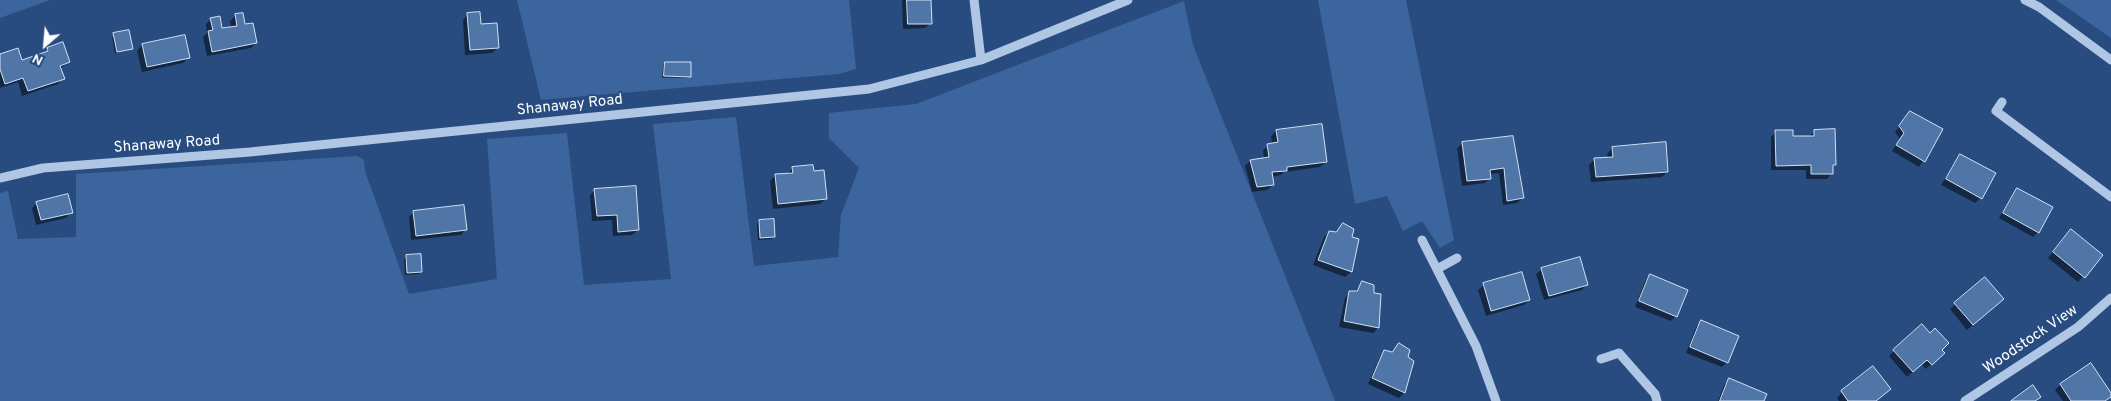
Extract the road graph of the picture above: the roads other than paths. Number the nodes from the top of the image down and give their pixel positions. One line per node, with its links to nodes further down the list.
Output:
1 (974, 0): 4 (street)
2 (1128, 0): 4 (street, Shanaway Road)
3 (2025, 0): 5 (street)
4 (981, 60): 7 (street, Shanaway Road)
5 (2111, 60)
6 (2002, 102): 8 (street)
7 (0, 178)
8 (2111, 197)
9 (1422, 240): 11 (street)
10 (1457, 258): 11 (street)
11 (1437, 269): 14 (street)
12 (2111, 298): 16 (street, Woodstock View)
13 (1601, 359): 15 (street)
14 (1496, 401)
15 (1657, 401)
16 (1965, 401)

